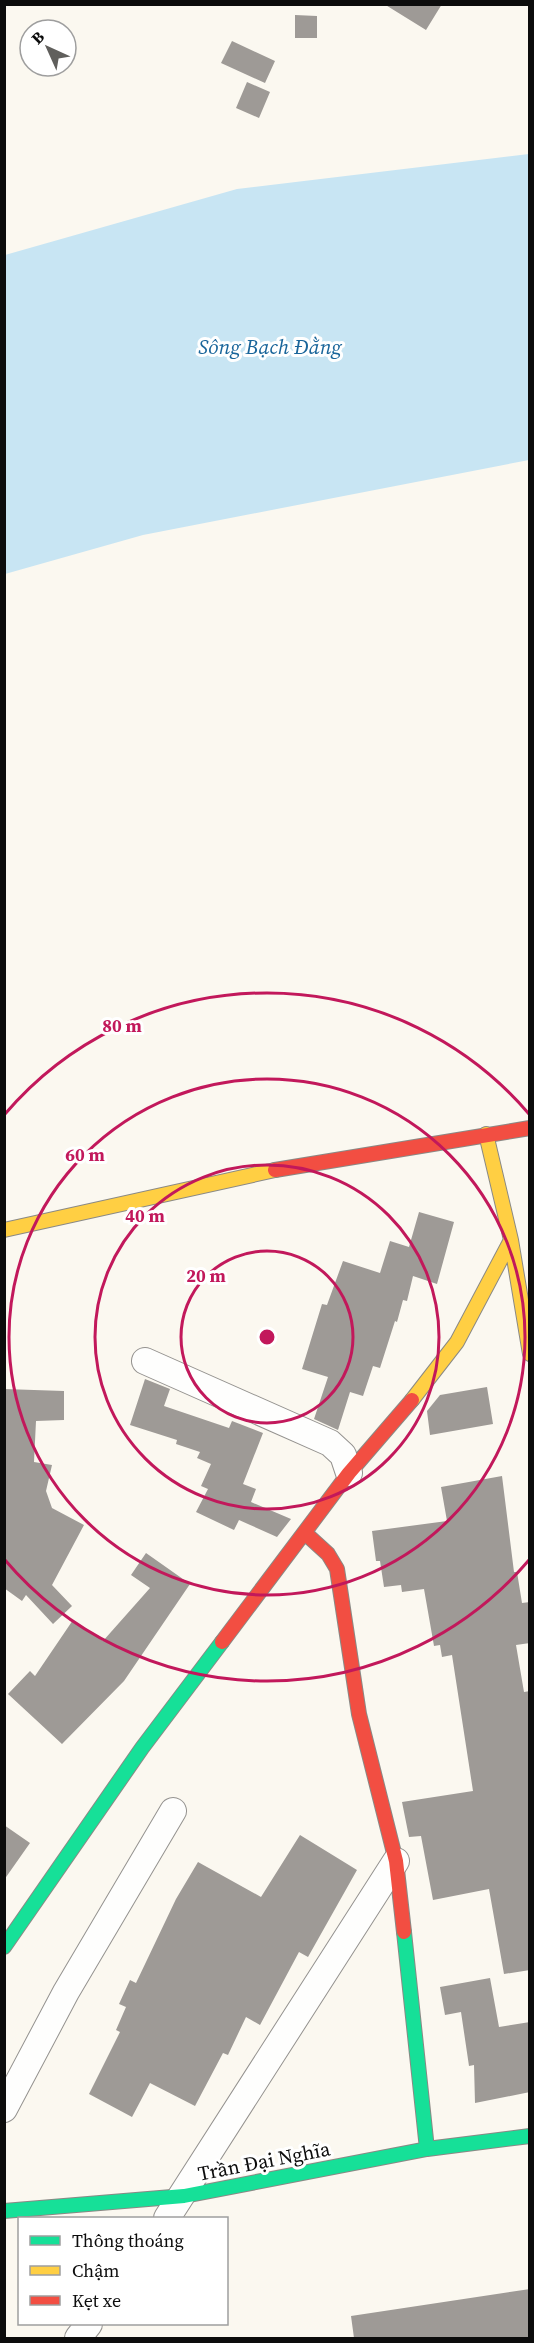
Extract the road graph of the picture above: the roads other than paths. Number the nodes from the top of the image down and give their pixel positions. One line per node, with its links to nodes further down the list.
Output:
1 (530, 1128): 2 (street)
2 (486, 1134): 3 (street); 4 (street)
3 (6, 1227)
4 (511, 1240): 5 (street); 7 (street)
5 (530, 1354)
6 (145, 1361): 7 (street)
7 (349, 1473): 8 (street)
8 (305, 1533): 10 (street); 11 (street)
9 (173, 1811): 12 (street)
10 (396, 1861): 14 (street); 15 (street)
11 (4, 1947)
12 (4, 2109)
13 (530, 2136): 14 (street, Trần Đại Nghĩa)
14 (427, 2149): 15 (street, Trần Đại Nghĩa)
15 (184, 2196): 16 (street, Trần Đại Nghĩa); 17 (street)
16 (4, 2211)
17 (168, 2217)
18 (88, 2325): 19 (street)
19 (78, 2338)

